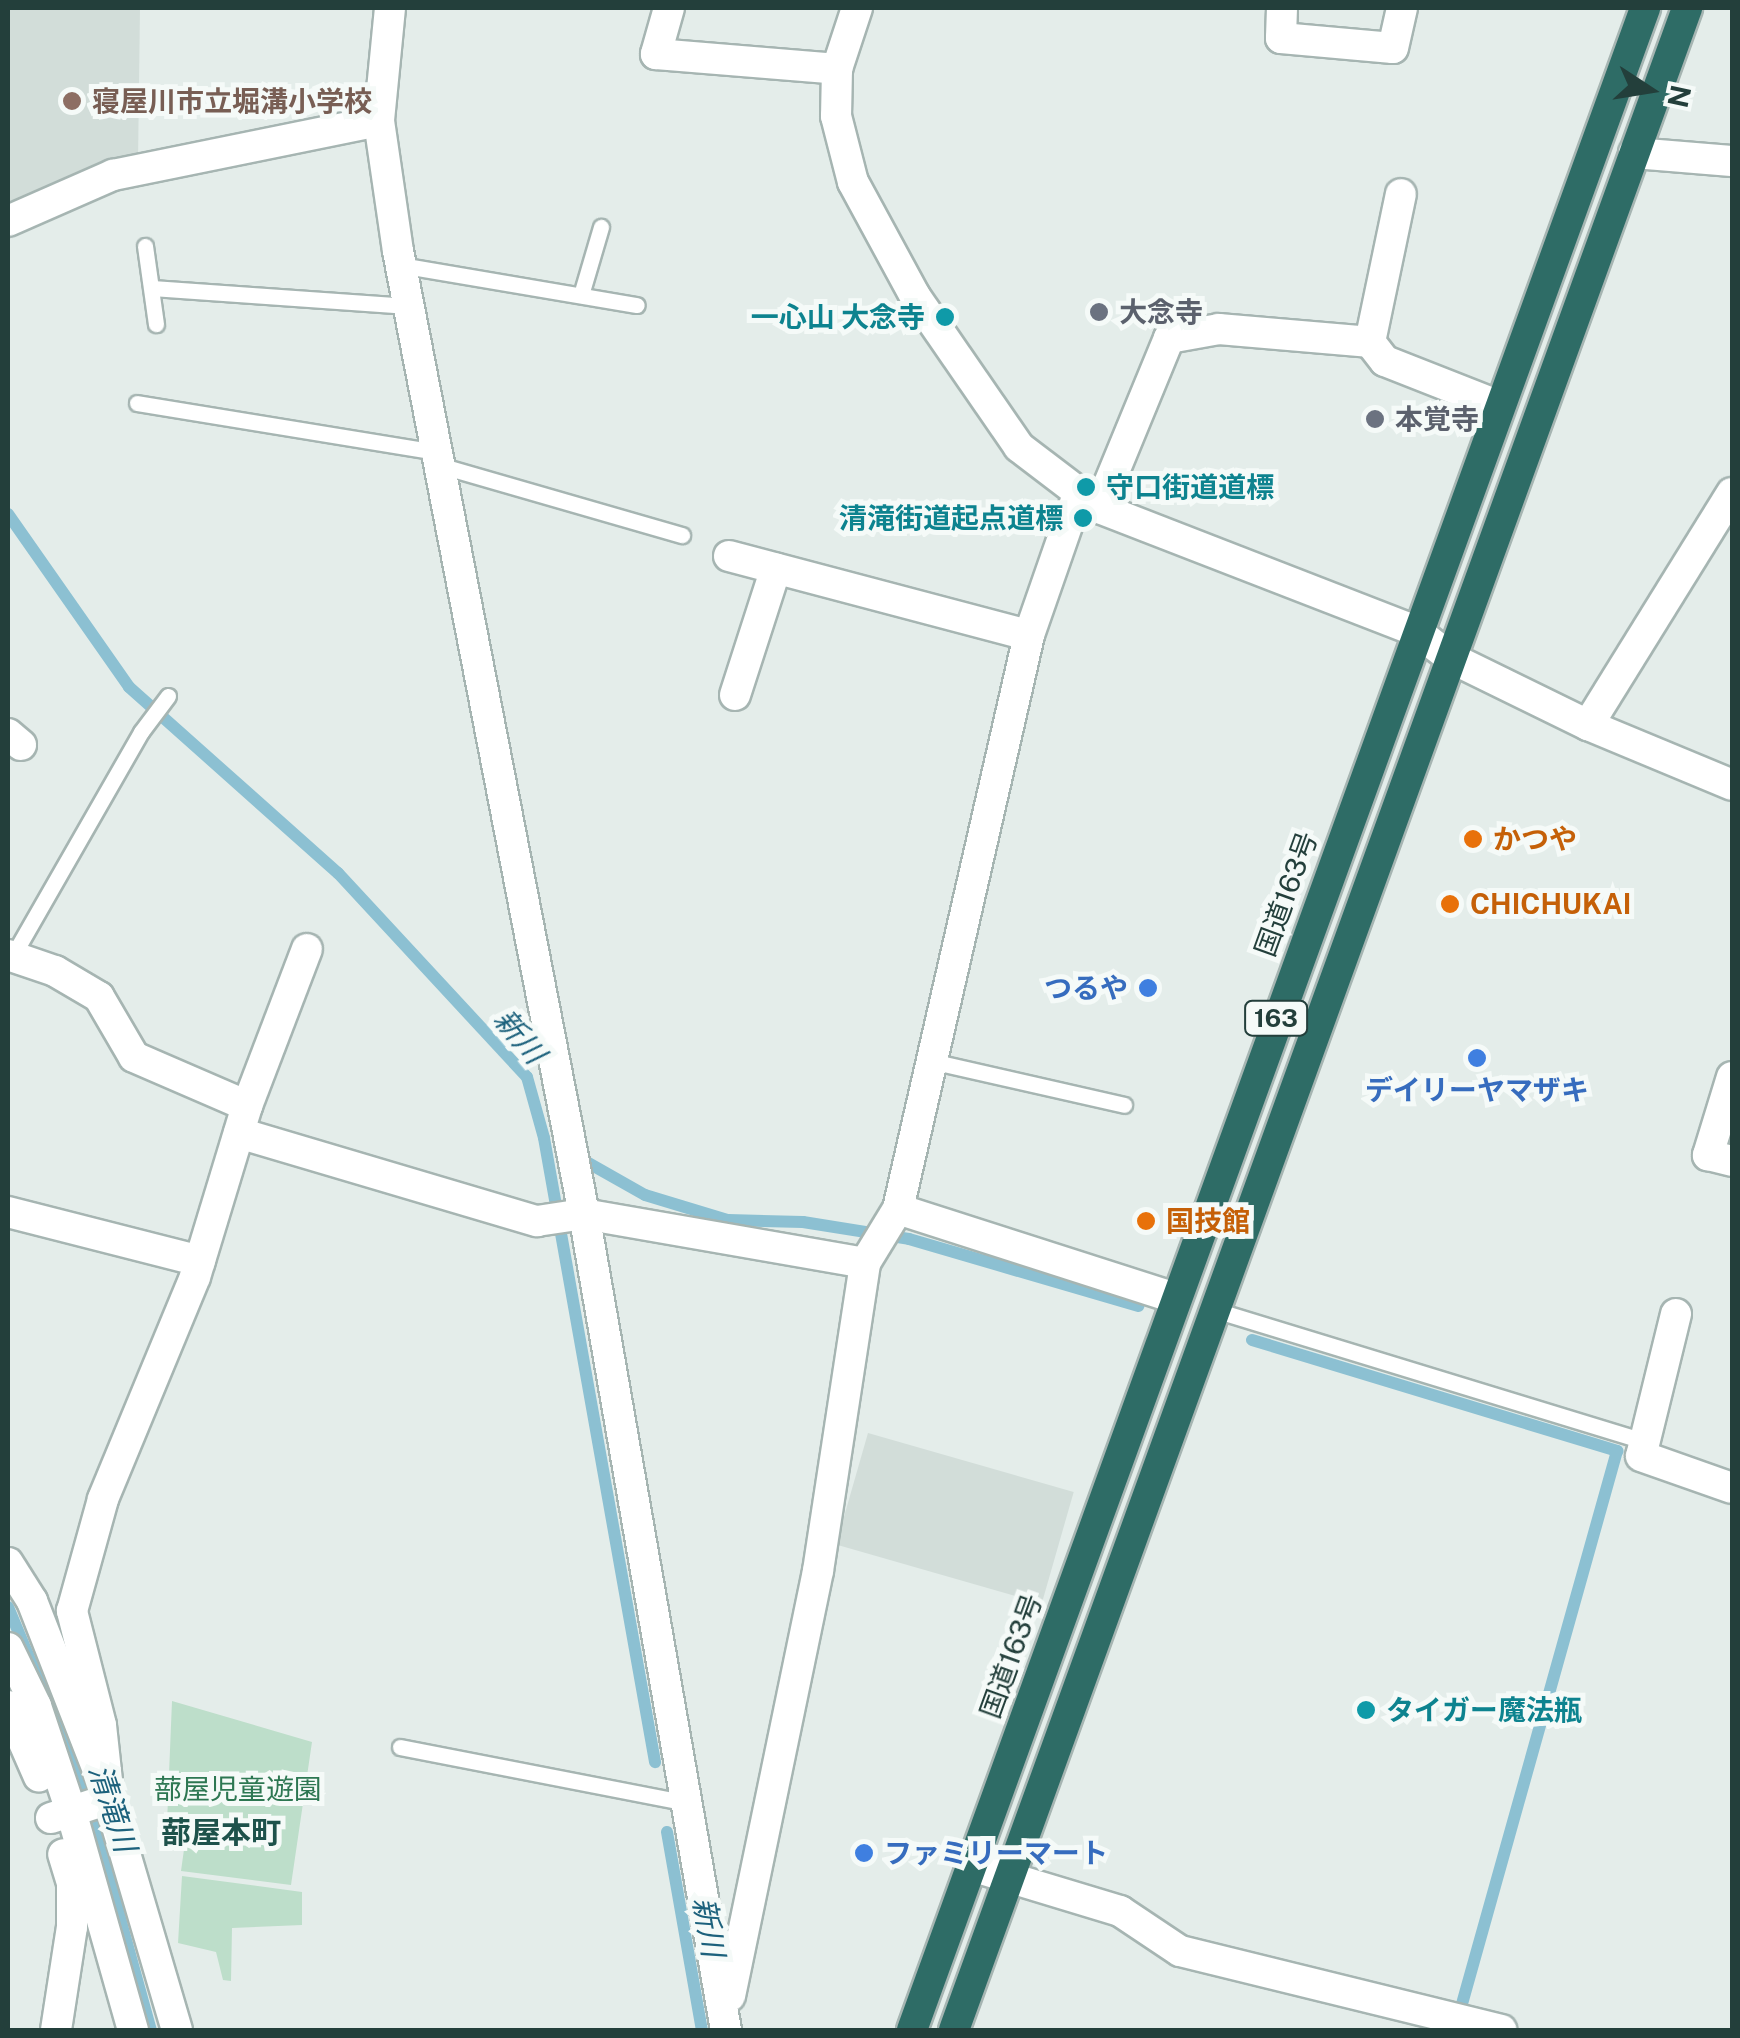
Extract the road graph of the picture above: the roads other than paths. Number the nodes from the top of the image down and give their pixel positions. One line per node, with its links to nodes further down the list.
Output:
1 (390, 8): 9 (street)
2 (668, 8): 8 (street)
3 (857, 8): 8 (street)
4 (1282, 8): 5 (street)
5 (1402, 8)
6 (1645, 8): 24 (highway, 国道163号 / 163)
7 (1687, 8): 10 (highway, 163)
8 (838, 70): 27 (street)
9 (379, 121): 13 (street); 16 (street)
10 (1634, 153): 11 (street); 33 (highway, 163)
11 (1732, 161)
12 (1401, 194): 22 (street)
13 (8, 220)
14 (601, 227): 18 (lane)
15 (145, 246): 17 (lane)
16 (400, 265): 18 (lane); 20 (street)
17 (152, 288): 20 (lane); 21 (lane)
18 (581, 295): 19 (lane)
19 (637, 304)
20 (408, 306): 25 (street)
21 (156, 324)
22 (1370, 342): 24 (street); 27 (street)
23 (138, 404): 25 (lane)
24 (1498, 406): 31 (highway, 国道163号 / 163)
25 (438, 458): 28 (lane); 47 (street)
26 (1730, 489): 36 (street)
27 (1089, 501): 31 (street); 32 (street)
28 (682, 535)
29 (729, 556): 30 (street)
30 (776, 568): 32 (street); 35 (street)
31 (1416, 630): 33 (street); 50 (highway, 国道163号 / 163)
32 (1029, 635): 40 (street)
33 (1452, 658): 36 (street); 51 (highway, 163)
34 (168, 696): 39 (lane)
35 (735, 696)
36 (1588, 725): 37 (street)
37 (1732, 786)
38 (308, 950): 43 (street)
39 (9, 959): 43 (street)
40 (931, 1060): 42 (lane); 45 (street)
41 (1732, 1077): 44 (street)
42 (1124, 1105)
43 (243, 1120): 47 (street); 48 (street)
44 (1732, 1161)
45 (898, 1209): 49 (street); 50 (street)
46 (8, 1212): 48 (street)
47 (584, 1214): 49 (street); 60 (street)
48 (200, 1260): 59 (street)
49 (865, 1263): 64 (street)
50 (1176, 1298): 62 (highway, 国道163号 / 163)
51 (1215, 1310): 53 (lane); 63 (highway, 163)
52 (1676, 1314): 53 (street)
53 (1644, 1441): 54 (street)
54 (1732, 1488)
55 (8, 1564): 59 (street)
56 (8, 1648): 61 (street)
57 (8, 1706): 61 (street)
58 (400, 1747): 60 (lane)
59 (109, 1799): 61 (street); 67 (street)
60 (689, 1803): 64 (street)
61 (61, 1814): 65 (street); 66 (street)
62 (971, 1866): 63 (street); 68 (highway, 国道163号 / 163)
63 (1008, 1877): 69 (highway, 163); 70 (street)
64 (726, 2021)
65 (56, 2030)
66 (133, 2030)
67 (177, 2030)
68 (912, 2030)
69 (954, 2030)
70 (1501, 2030)

